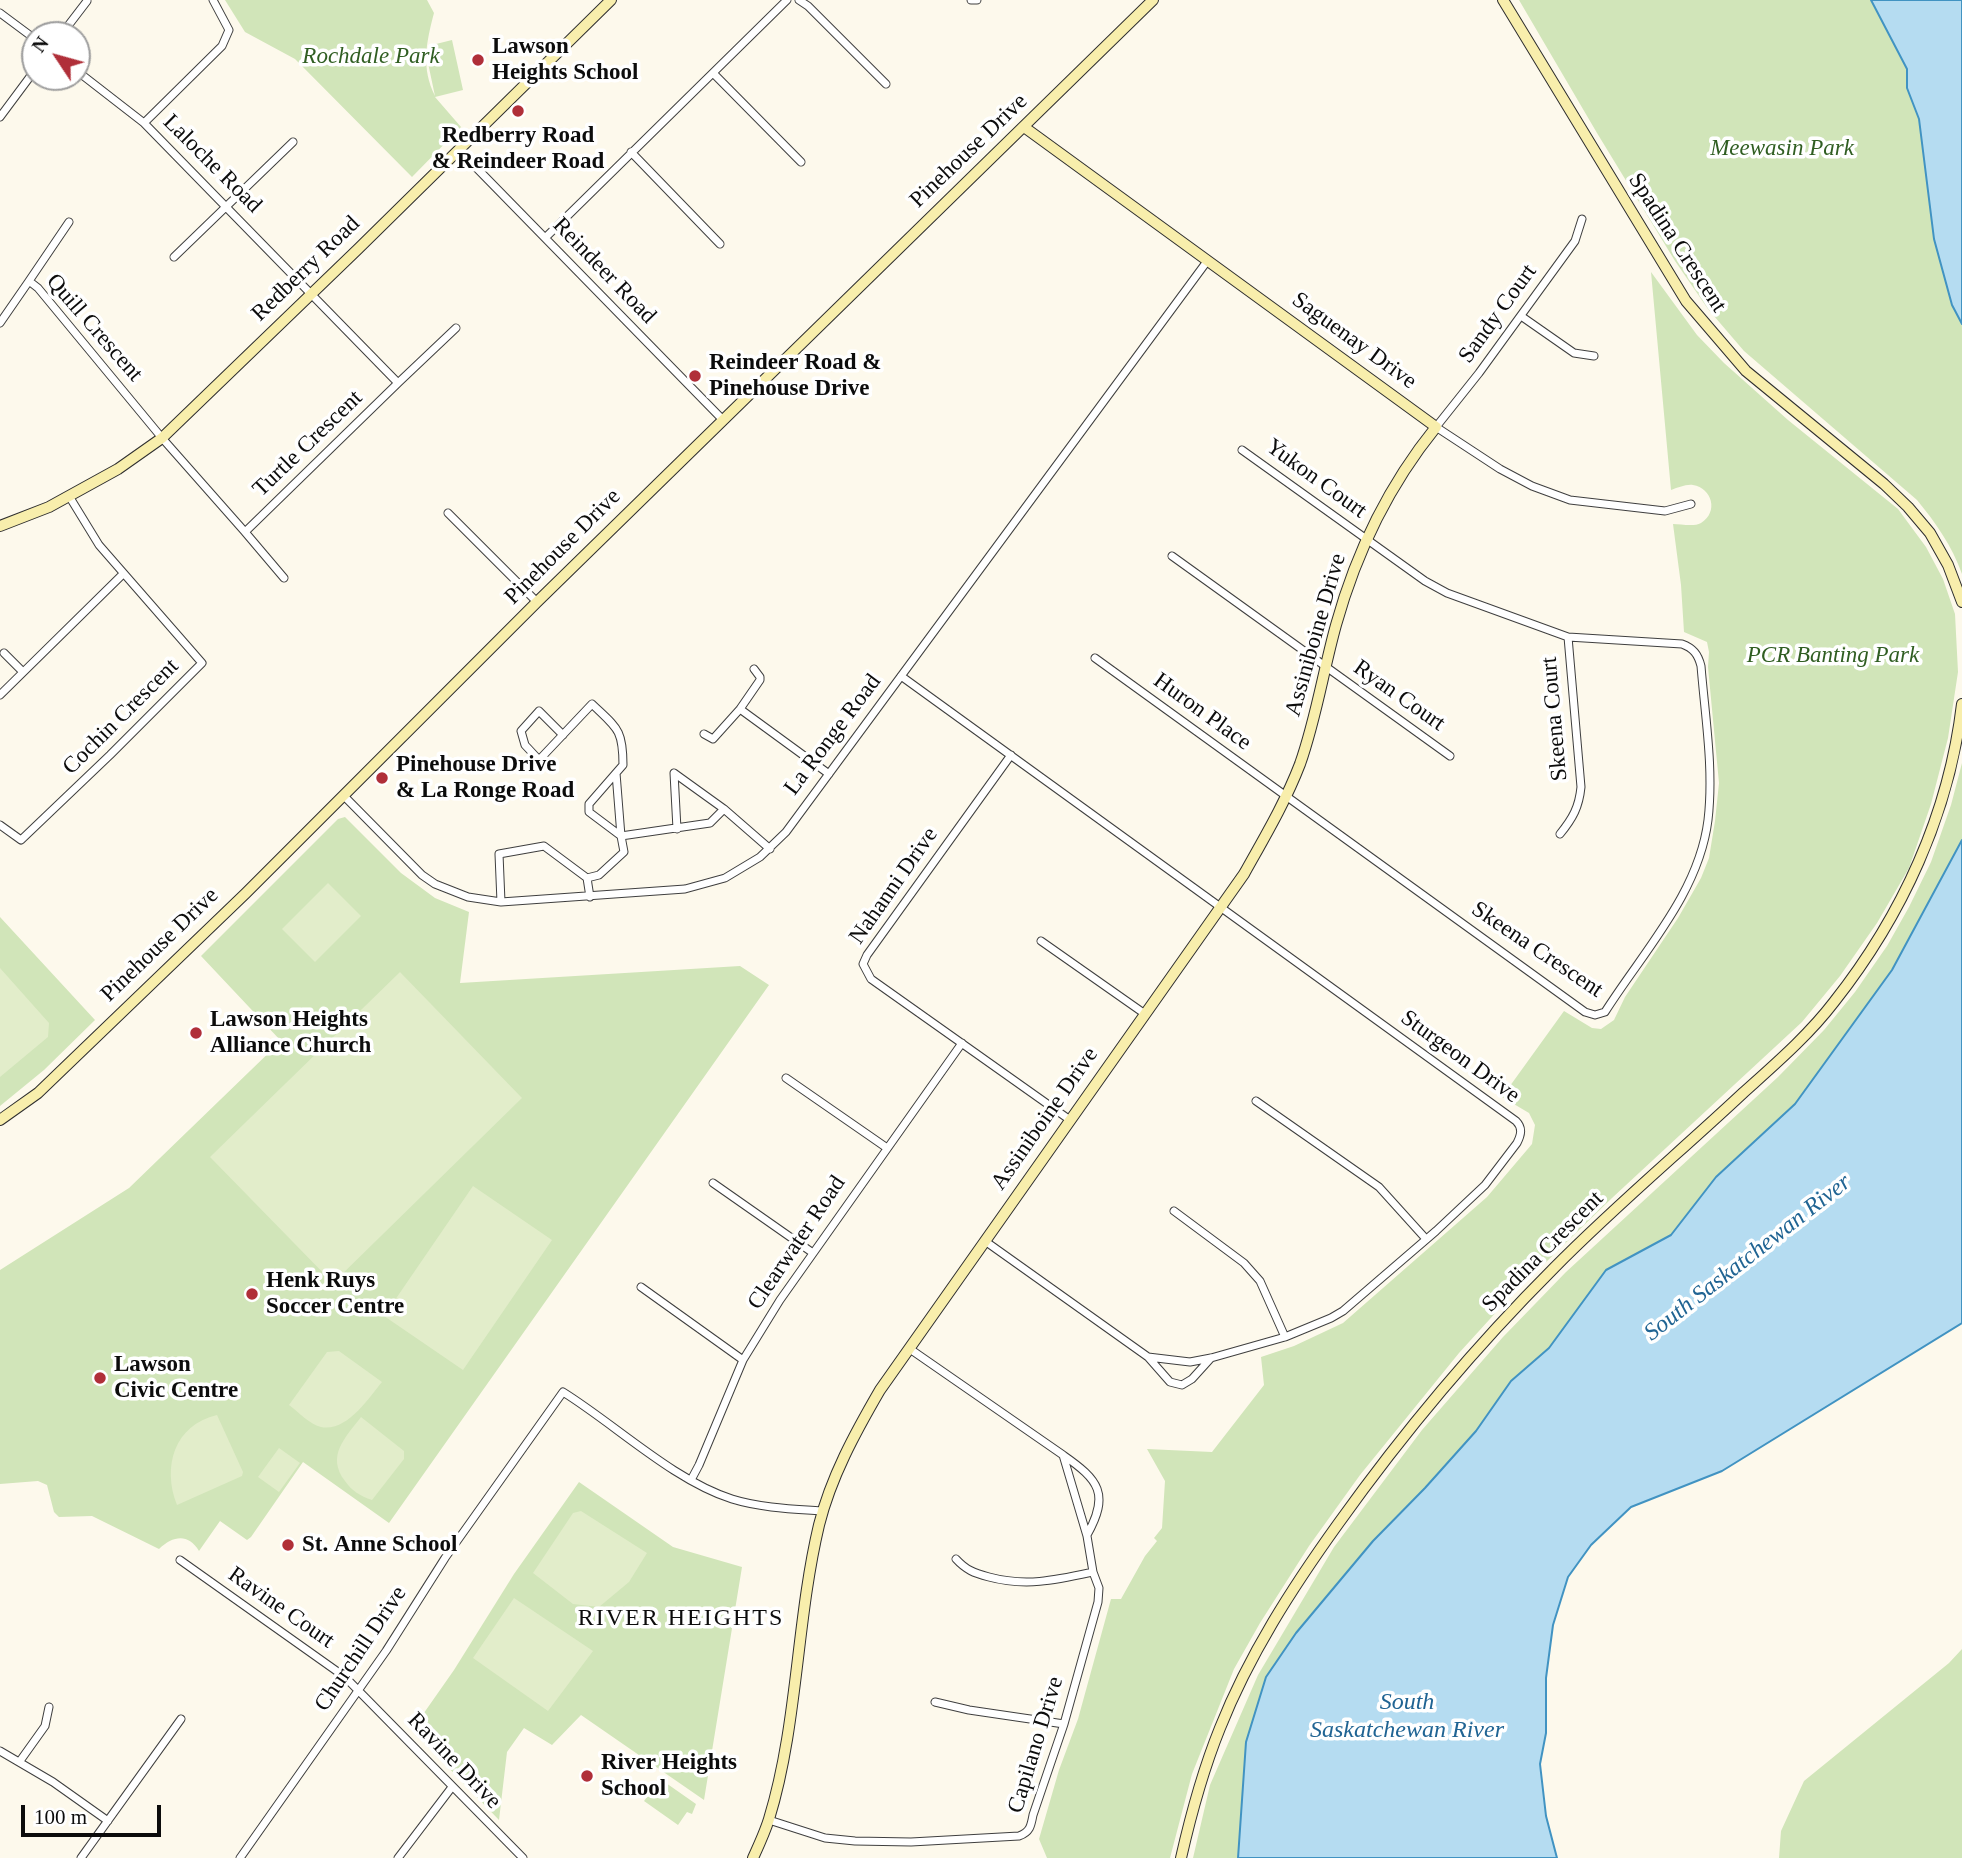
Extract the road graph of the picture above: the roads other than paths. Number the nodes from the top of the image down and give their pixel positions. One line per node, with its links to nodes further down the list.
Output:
1 (213, 0): 18 (street)
2 (611, 0): 21 (street, Redberry Road)
3 (787, 0): 13 (street)
4 (799, 0): 15 (street)
5 (971, 0): 6 (street)
6 (976, 0)
7 (1153, 0): 19 (street, Pinehouse Drive)
8 (1503, 0): 52 (street, Spadina Crescent)
9 (87, 1): 11 (street)
10 (0, 13): 12 (street)
11 (72, 21)
12 (21, 29)
13 (713, 73): 22 (street); 23 (street)
14 (91, 82): 18 (street, Laloche Road)
15 (886, 84)
16 (21, 89): 17 (street)
17 (0, 117)
18 (144, 123): 24 (street, Laloche Road)
19 (1024, 127): 30 (street, Saguenay Drive); 38 (street, Pinehouse Drive)
20 (293, 142): 24 (street)
21 (458, 150): 27 (street, Reindeer Road); 32 (street, Redberry Road)
22 (631, 152): 27 (street); 28 (street)
23 (801, 162)
24 (227, 207): 29 (street); 32 (street, Laloche Road)
25 (1583, 219): 33 (street, Sandy Court)
26 (69, 222): 31 (street)
27 (545, 237): 38 (street, Reindeer Road)
28 (720, 244)
29 (174, 257)
30 (1208, 260): 39 (street, Saguenay Drive); 59 (street, La Ronge Road)
31 (29, 281): 34 (street, Quill Crescent); 40 (street, Quill Crescent)
32 (312, 292): 37 (street); 40 (street, Redberry Road)
33 (1521, 316): 36 (street); 39 (street, Sandy Court)
34 (0, 323)
35 (456, 328): 37 (street, Turtle Crescent)
36 (1594, 356)
37 (398, 383): 46 (street, Turtle Crescent)
38 (723, 420): 51 (street, Pinehouse Drive)
39 (1436, 427): 43 (street, Saguenay Drive); 47 (street, Assiniboine Drive)
40 (162, 438): 42 (street, Redberry Road); 46 (street, Turtle Crescent)
41 (1242, 450): 47 (street, Yukon Court)
42 (69, 496): 45 (street, Redberry Road); 49 (street, Cochin Crescent)
43 (1691, 504)
44 (448, 513): 51 (street)
45 (0, 526)
46 (245, 532): 50 (street)
47 (1367, 540): 53 (street, Skeena Crescent); 56 (street, Assiniboine Drive)
48 (1172, 556): 56 (street, Ryan Court)
49 (123, 574): 58 (street); 72 (street, Cochin Crescent)
50 (284, 578)
51 (537, 602): 69 (street, Pinehouse Drive)
52 (1962, 602)
53 (1568, 637): 70 (street, Skeena Crescent); 74 (street, Skeena Court)
54 (4, 653): 58 (street)
55 (1095, 658): 70 (street, Huron Place)
56 (1326, 668): 66 (street, Ryan Court); 70 (street, Assiniboine Drive)
57 (754, 669): 62 (street)
58 (23, 672): 60 (street)
59 (901, 676): 65 (street); 68 (street, La Ronge Road)
60 (0, 695)
61 (1962, 704): 122 (street, Spadina Crescent)
62 (740, 709): 63 (street); 68 (street)
63 (704, 734)
64 (563, 735): 64 (street); 67 (street)
65 (1011, 755): 80 (street); 83 (street, Nahanni Drive)
66 (1450, 756)
67 (615, 773): 75 (street); 75 (street)
68 (829, 774): 76 (street, La Ronge Road)
69 (344, 796): 79 (street, La Ronge Road); 86 (street, Pinehouse Drive)
70 (1287, 797): 80 (street, Assiniboine Drive)
71 (724, 809): 73 (street); 73 (street); 76 (street)
72 (0, 825)
73 (677, 829): 75 (street)
74 (1560, 834)
75 (621, 836): 77 (street)
76 (770, 849): 78 (street, La Ronge Road)
77 (587, 878): 78 (street); 79 (street)
78 (590, 897): 79 (street, La Ronge Road)
79 (501, 902)
80 (1221, 908): 82 (street, Assiniboine Drive); 91 (street, Sturgeon Drive)
81 (1041, 941): 82 (street)
82 (1145, 1014): 87 (street, Assiniboine Drive)
83 (962, 1043): 87 (street, Nahanni Drive); 88 (street, Clearwater Road)
84 (786, 1078): 88 (street)
85 (1256, 1101): 91 (street)
86 (0, 1120)
87 (1070, 1120): 92 (street, Assiniboine Drive)
88 (887, 1147): 93 (street, Clearwater Road)
89 (713, 1183): 93 (street)
90 (1174, 1211): 95 (street)
91 (1426, 1239): 95 (street, Sturgeon Drive)
92 (985, 1241): 96 (street, Assiniboine Drive); 97 (street, Sturgeon Drive)
93 (813, 1253): 99 (street, Clearwater Road)
94 (641, 1287): 99 (street)
95 (1285, 1337): 98 (street, Sturgeon Drive)
96 (910, 1349): 100 (street); 102 (street, Assiniboine Drive)
97 (1148, 1357): 98 (street, Sturgeon Drive); 98 (street, Sturgeon Drive)
98 (1211, 1358)
99 (743, 1360): 101 (street, Clearwater Road)
100 (1063, 1455): 103 (street, Capilano Drive); 103 (street)
101 (691, 1480): 102 (street, Churchill Drive); 107 (street, Churchill Drive)
102 (823, 1511): 115 (street, Assiniboine Drive)
103 (1087, 1536): 106 (street, Capilano Drive)
104 (956, 1559): 106 (street)
105 (180, 1560): 107 (street, Ravine Court)
106 (1093, 1572): 111 (street, Capilano Drive)
107 (358, 1690): 114 (street, Ravine Drive); 118 (street, Churchill Drive)
108 (935, 1702): 111 (street)
109 (50, 1707): 113 (street)
110 (181, 1719): 116 (street)
111 (1064, 1724): 115 (street, Capilano Drive)
112 (0, 1751): 113 (street)
113 (20, 1761): 116 (street)
114 (452, 1787): 119 (street); 120 (street, Ravine Drive)
115 (769, 1820): 121 (street, Assiniboine Drive)
116 (108, 1821): 117 (street)
117 (81, 1858)
118 (240, 1858)
119 (398, 1858)
120 (523, 1858)
121 (753, 1858)
122 (1181, 1858)

